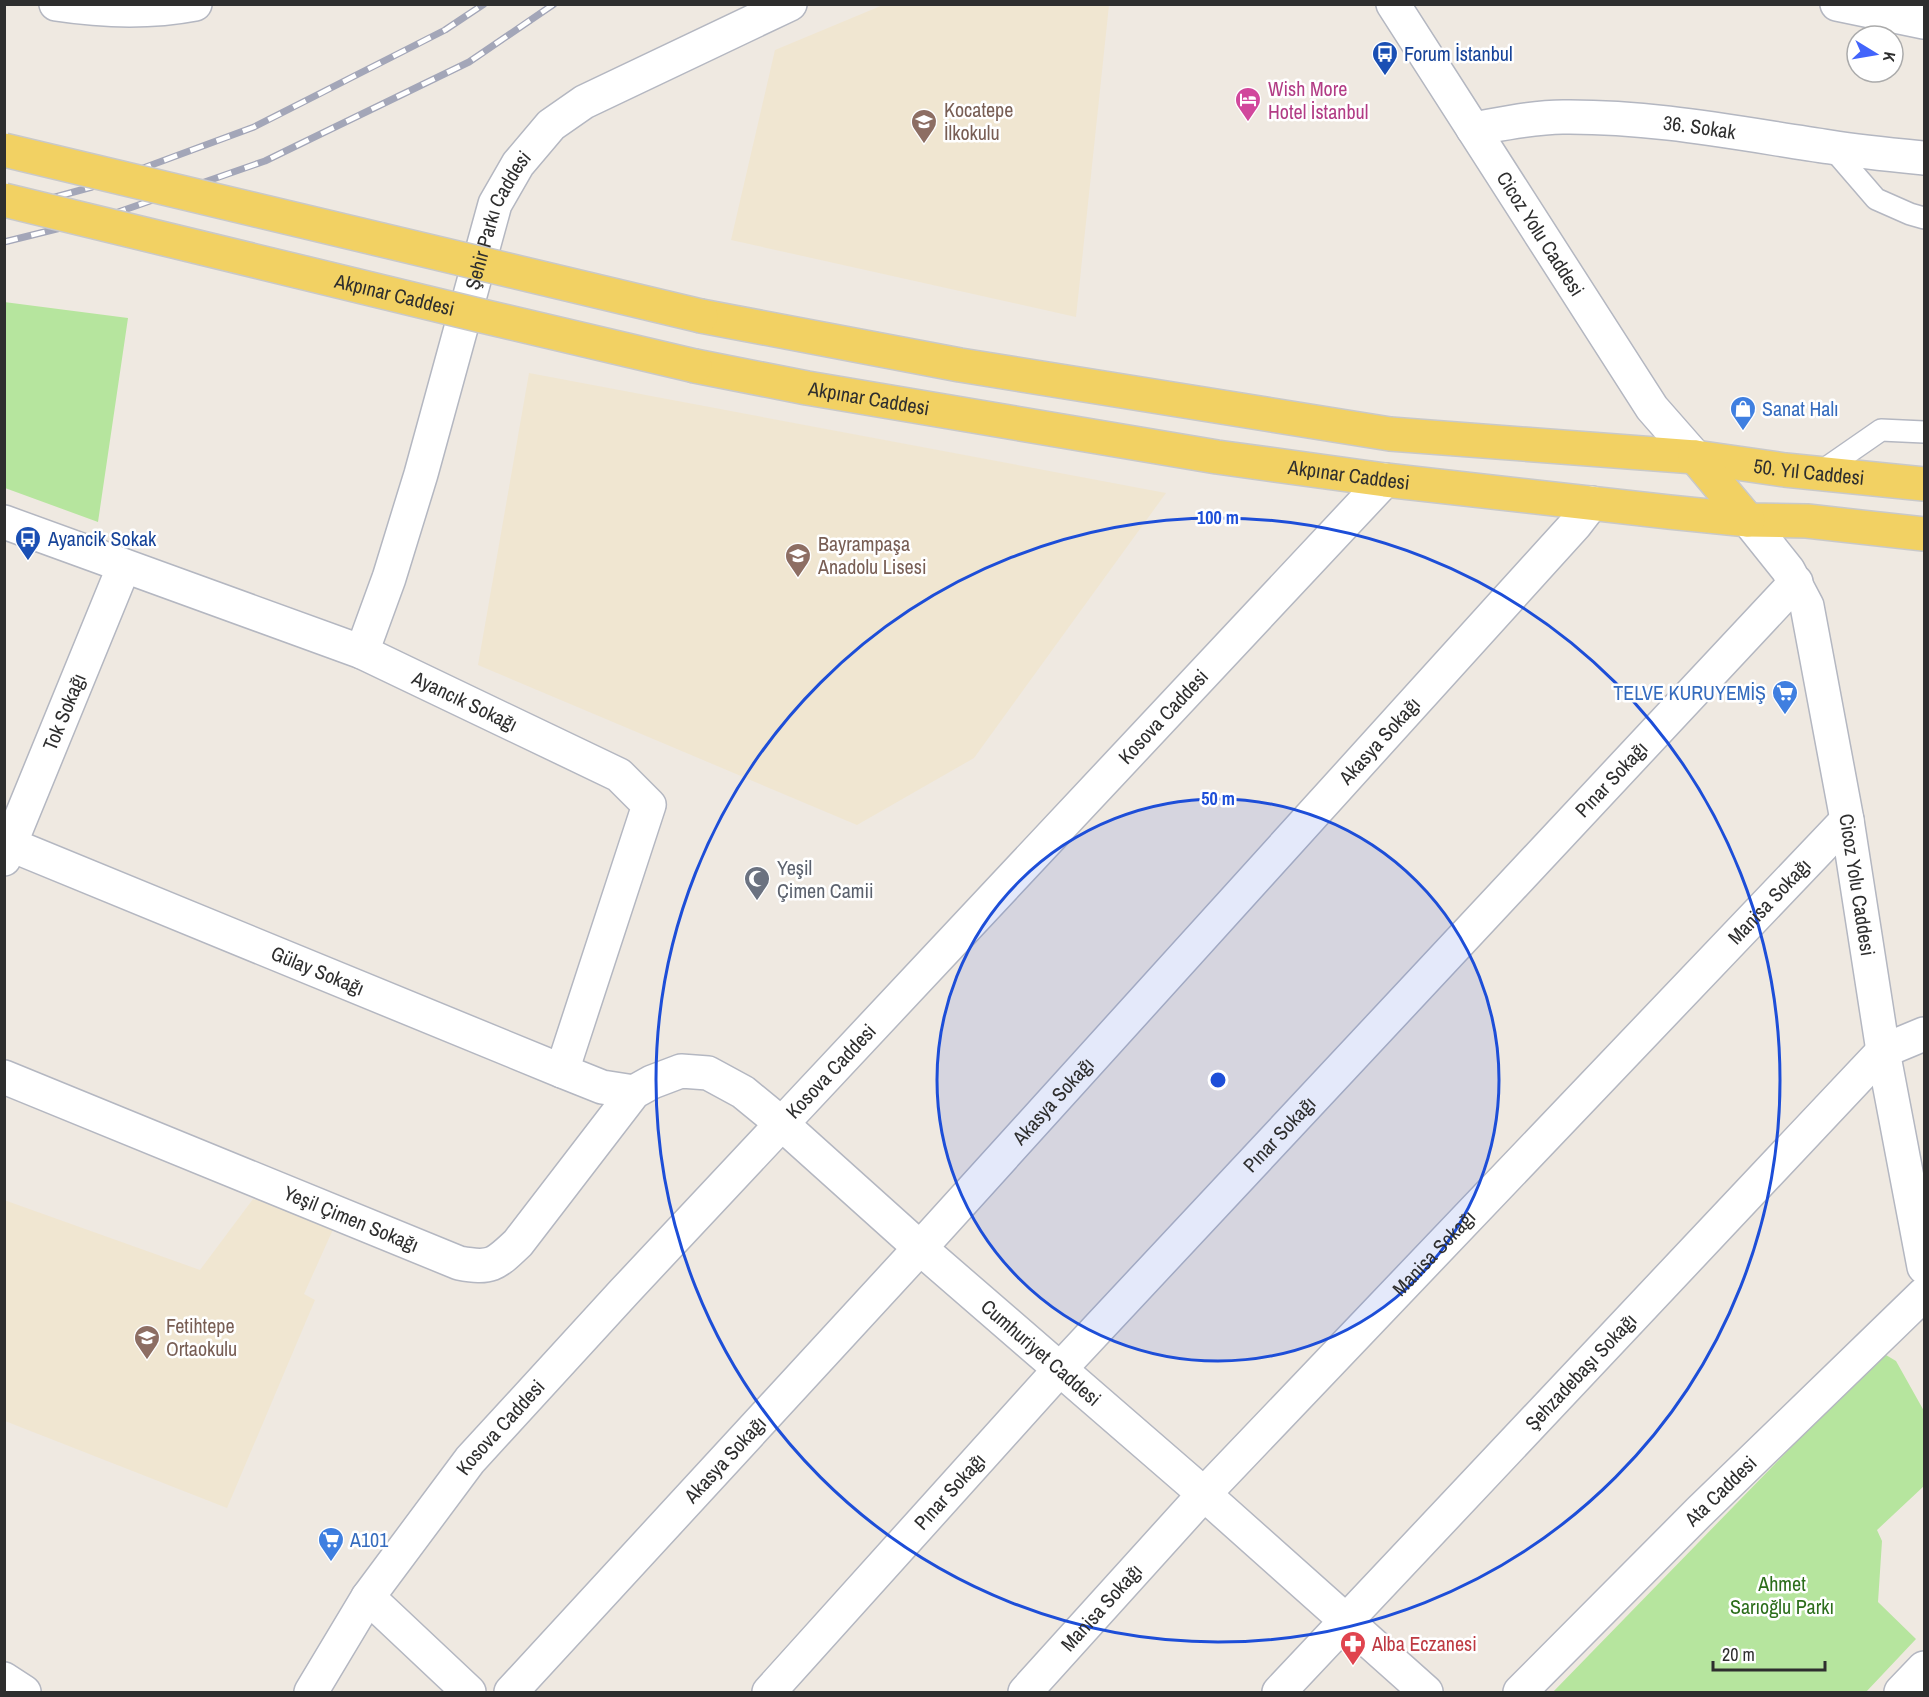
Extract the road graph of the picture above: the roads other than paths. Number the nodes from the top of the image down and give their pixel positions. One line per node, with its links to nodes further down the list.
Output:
1 (56, 4): 2 (street)
2 (195, 4)
3 (790, 4): 24 (street, Şehir Parkı Caddesi)
4 (1393, 4): 7 (street, Cicoz Yolu Caddesi)
5 (1837, 4): 6 (street)
6 (1924, 22)
7 (1473, 129): 8 (street, 36. Sokak); 14 (street, Cicoz Yolu Caddesi)
8 (1832, 148): 10 (street, 36. Sokak); 12 (lane)
9 (4, 150): 14 (main road, bridge)
10 (1924, 158)
11 (4, 200): 16 (main road, Akpınar Caddesi, bridge)
12 (1924, 218)
13 (1924, 432): 15 (lane)
14 (1695, 457): 15 (main road, 50. Yıl Caddesi); 19 (main road)
15 (1819, 473): 17 (main road, 50. Yıl Caddesi)
16 (1385, 480): 18 (main road, Akpınar Caddesi); 32 (street, Kosova Caddesi)
17 (1924, 484)
18 (1592, 503): 19 (main road, Akpınar Caddesi); 33 (street, Akasya Sokağı)
19 (1748, 520): 21 (main road); 23 (street, Cicoz Yolu Caddesi)
20 (4, 522): 22 (street, Ayancık Sokağı)
21 (1924, 534)
22 (124, 566): 24 (street, Ayancık Sokağı); 26 (street, Tok Sokağı)
23 (1796, 582): 25 (street, Cicoz Yolu Caddesi); 36 (street, Pınar Sokağı)
24 (362, 652): 29 (street, Ayancık Sokağı)
25 (1847, 820): 28 (street, Cicoz Yolu Caddesi); 37 (street, Manisa Sokağı)
26 (7, 848): 29 (street, Gülay Sokağı)
27 (1924, 1034): 28 (street)
28 (1883, 1051): 34 (street, Cicoz Yolu Caddesi); 39 (street, Şehzadebaşı Sokağı)
29 (562, 1071): 31 (street, Gülay Sokağı)
30 (4, 1077): 31 (street, Yeşil Çimen Sokağı)
31 (634, 1092): 32 (street, Cumhuriyet Caddesi)
32 (782, 1124): 33 (street, Cumhuriyet Caddesi); 38 (street, Kosova Caddesi)
33 (920, 1248): 36 (street, Cumhuriyet Caddesi); 45 (street, Akasya Sokağı)
34 (1924, 1267)
35 (1924, 1294): 50 (street, Ata Caddesi)
36 (1060, 1369): 37 (street, Cumhuriyet Caddesi); 46 (street, Pınar Sokağı)
37 (1204, 1494): 39 (street, Cumhuriyet Caddesi); 47 (street, Manisa Sokağı)
38 (368, 1597): 43 (street, Kosova Caddesi); 44 (street)
39 (1347, 1621): 48 (street, Şehzadebaşı Sokağı); 49 (street, Cumhuriyet Caddesi)
40 (1924, 1668): 51 (street)
41 (4, 1679): 42 (street)
42 (24, 1692)
43 (311, 1692)
44 (469, 1692)
45 (511, 1692)
46 (769, 1692)
47 (1026, 1692)
48 (1279, 1692)
49 (1426, 1692)
50 (1520, 1692)
51 (1901, 1692)

